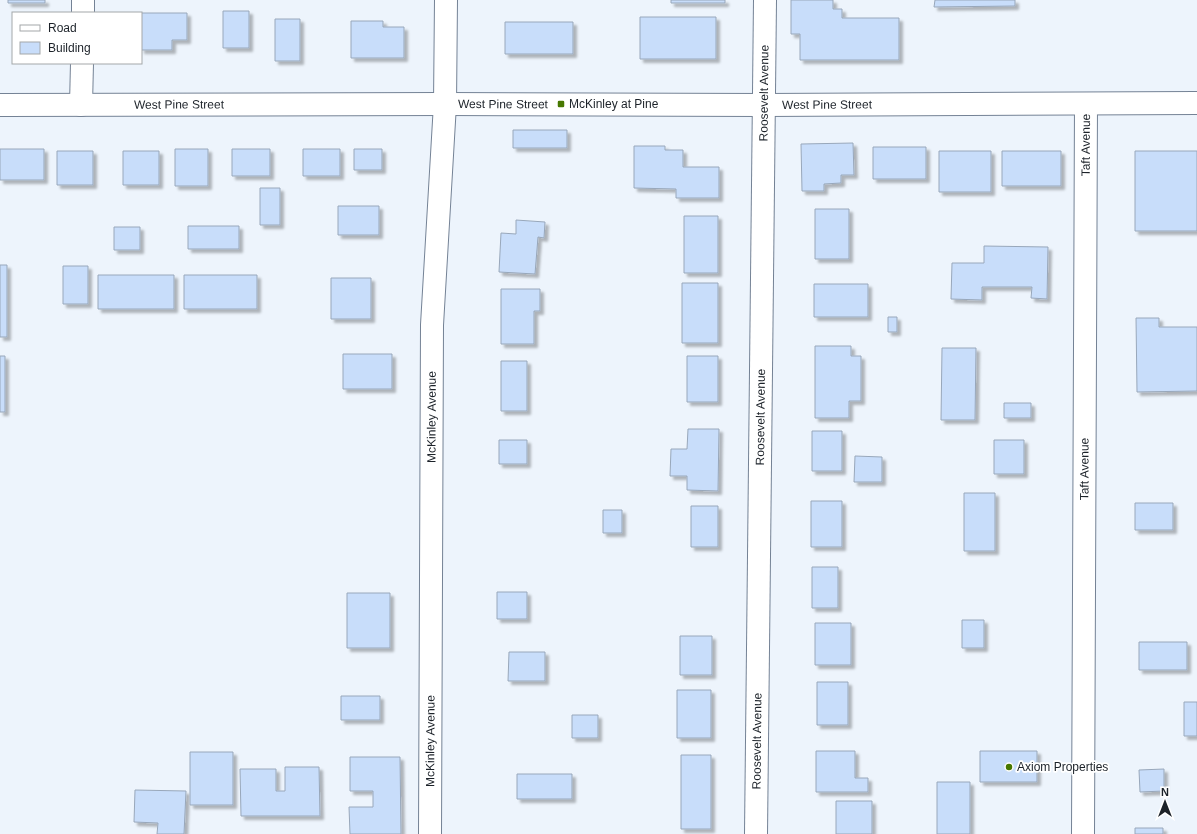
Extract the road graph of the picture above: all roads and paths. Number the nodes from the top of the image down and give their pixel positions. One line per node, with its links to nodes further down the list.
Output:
1 (84, 0): 4 (street)
2 (446, 0): 7 (street, McKinley Avenue)
3 (765, 0): 11 (street, Roosevelt Avenue)
4 (83, 12)
5 (82, 64): 10 (street)
6 (1197, 103): 8 (street, West Pine Street)
7 (445, 104): 10 (street, West Pine Street); 11 (street, West Pine Street); 12 (street, McKinley Avenue)
8 (1086, 104): 11 (street, West Pine Street); 14 (street, Taft Avenue)
9 (0, 105): 10 (street, West Pine Street)
10 (81, 105)
11 (764, 105): 13 (street, Roosevelt Avenue)
12 (430, 834)
13 (756, 834)
14 (1083, 834)

